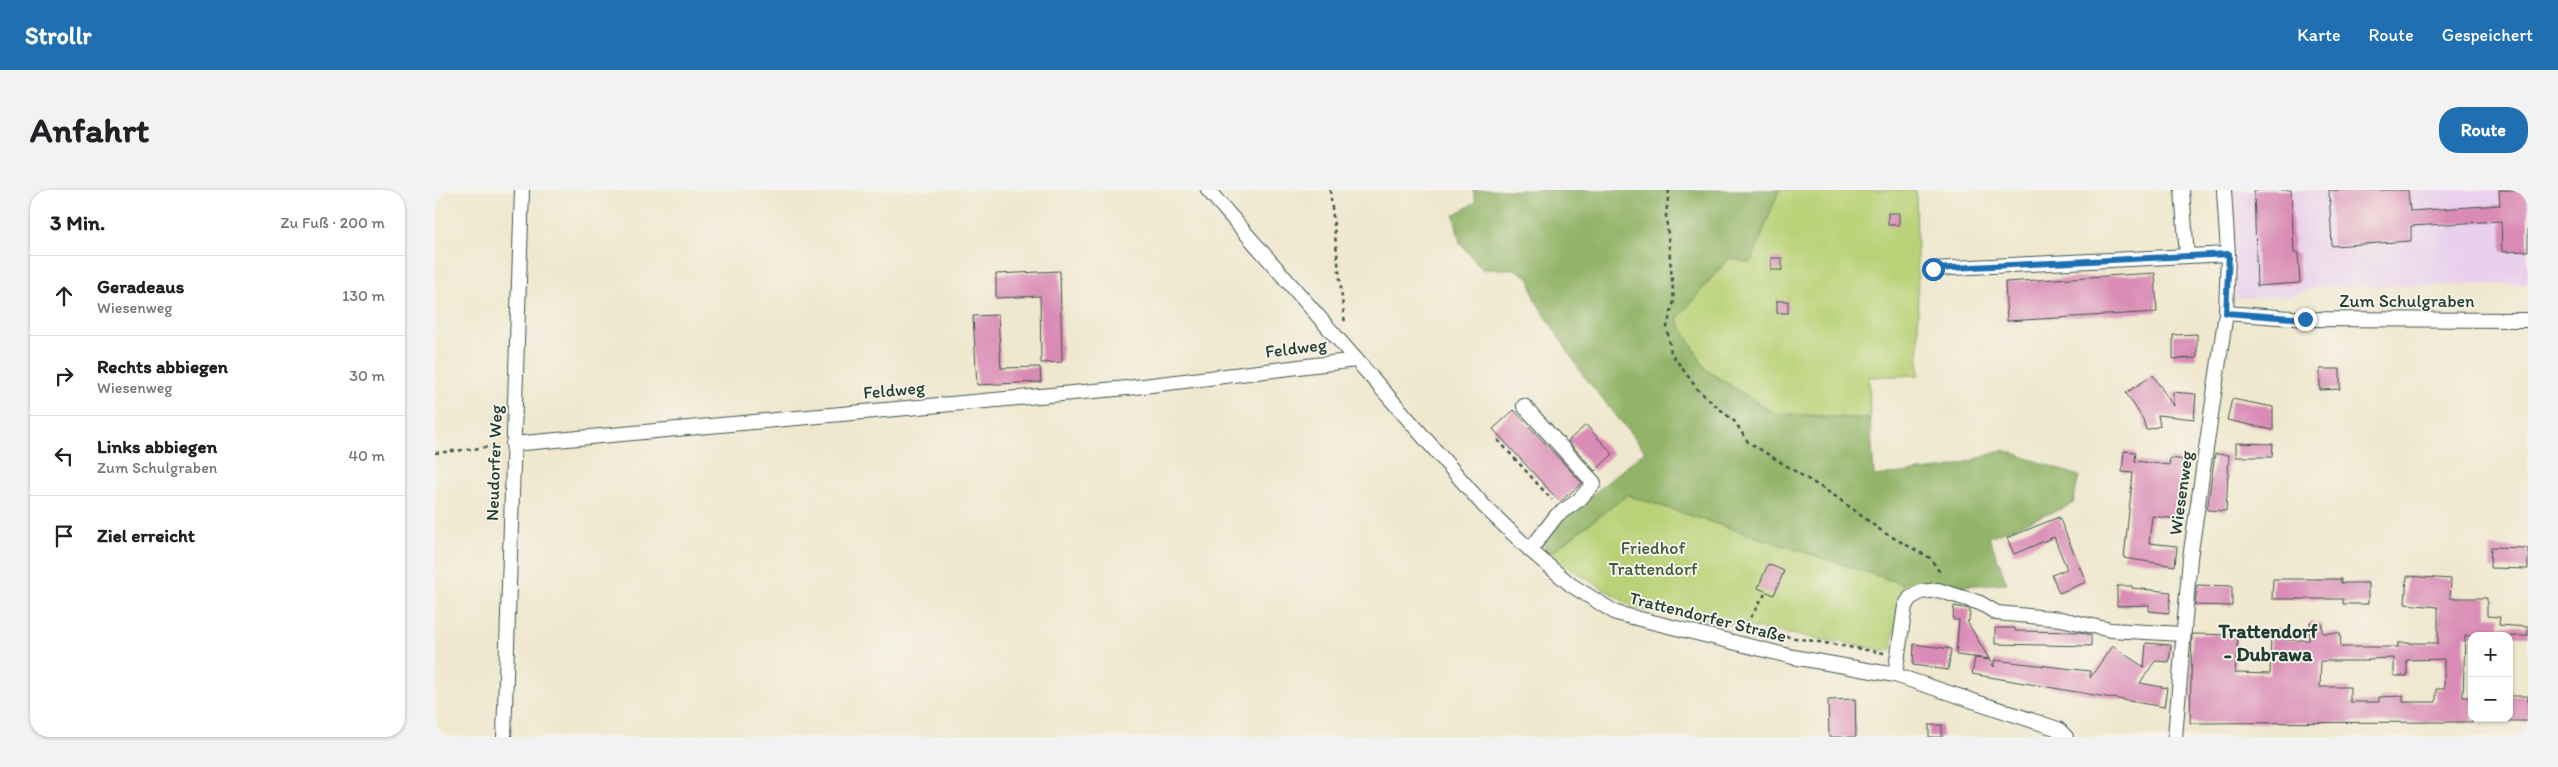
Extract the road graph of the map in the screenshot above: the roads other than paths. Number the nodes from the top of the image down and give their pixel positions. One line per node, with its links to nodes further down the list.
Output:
1 (521, 190): 12 (street, Neudorfer Weg)
2 (1208, 190): 10 (street, Trattendorfer Straße)
3 (2182, 190): 6 (street)
4 (2224, 190): 5 (street, Wiesenweg)
5 (2229, 254): 6 (street); 8 (street, Wiesenweg)
6 (2187, 256): 7 (street)
7 (1933, 269)
8 (2226, 313): 9 (street, Zum Schulgraben); 14 (street, Wiesenweg)
9 (2528, 320)
10 (1357, 360): 12 (street, Feldweg); 13 (street, Trattendorfer Straße)
11 (1524, 406): 13 (street)
12 (513, 444): 16 (street, Neudorfer Weg)
13 (1530, 550): 15 (street, Trattendorfer Straße)
14 (2182, 634): 15 (street); 18 (street, Wiesenweg)
15 (1895, 675): 17 (street, Trattendorfer Straße)
16 (504, 737)
17 (2066, 737)
18 (2175, 737)

